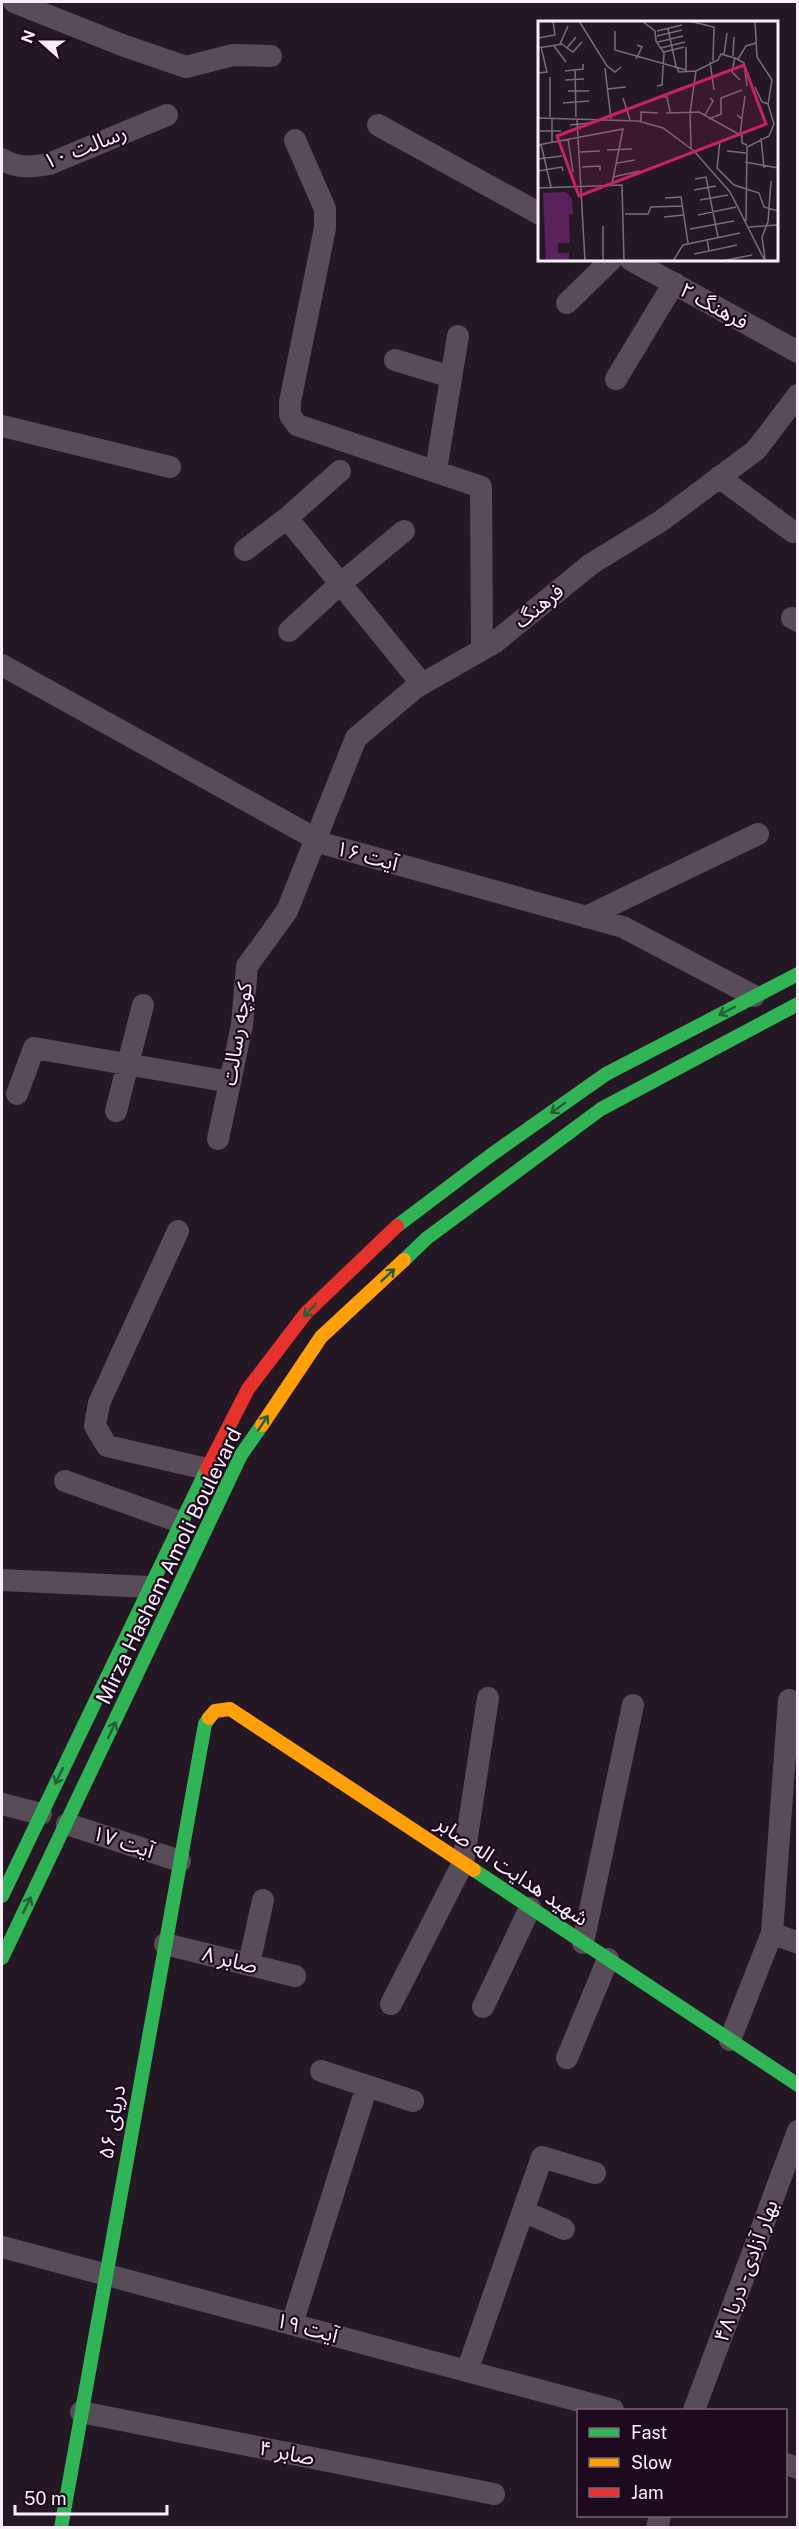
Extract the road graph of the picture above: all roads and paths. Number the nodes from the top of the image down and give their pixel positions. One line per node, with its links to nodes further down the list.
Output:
1 (14, 2): 2 (street)
2 (271, 56)
3 (167, 115): 6 (street, رسالت ۱۰)
4 (378, 124): 7 (street)
5 (295, 140): 20 (street)
6 (2, 159)
7 (538, 213)
8 (610, 261): 11 (street)
9 (633, 261): 10 (street, فرهنگ ۲)
10 (674, 284): 13 (street, فرهنگ ۲); 16 (street)
11 (567, 303)
12 (458, 336): 15 (street)
13 (798, 352)
14 (394, 360): 15 (street)
15 (451, 377): 20 (street)
16 (616, 379)
17 (798, 395): 22 (street, فرهنگ)
18 (2, 426): 19 (street)
19 (170, 466)
20 (436, 470): 29 (street)
21 (340, 471): 23 (street)
22 (719, 477): 25 (street); 29 (street, فرهنگ)
23 (287, 518): 26 (street); 27 (street)
24 (404, 531): 27 (street)
25 (793, 532)
26 (244, 550)
27 (340, 584): 28 (street); 31 (street)
28 (289, 631)
29 (482, 649): 31 (street, فرهنگ)
30 (2, 664): 33 (street, آیت ۱۶)
31 (422, 684): 33 (street, فرهنگ)
32 (758, 834): 34 (street)
33 (315, 839): 34 (street, آیت ۱۶); 40 (street, کوچه رسالت)
34 (586, 916): 36 (street, آیت ۱۶)
35 (798, 974): 36 (main road, Mirza Hashem Amoli Boulevard)
36 (754, 996): 45 (main road, Mirza Hashem Amoli Boulevard, one-way to 45)
37 (798, 1004): 51 (main road, Mirza Hashem Amoli Boulevard, one-way to 37)
38 (143, 1005): 39 (street)
39 (128, 1064): 40 (street); 41 (street); 42 (street)
40 (230, 1082): 43 (street, کوچه رسالت)
41 (17, 1095)
42 (116, 1111)
43 (218, 1139)
44 (177, 1231): 45 (street)
45 (207, 1469): 47 (main road, Mirza Hashem Amoli Boulevard)
46 (65, 1481): 47 (street)
47 (180, 1522): 49 (main road, Mirza Hashem Amoli Boulevard)
48 (2, 1580): 49 (street)
49 (149, 1587): 50 (main road, Mirza Hashem Amoli Boulevard)
50 (134, 1619): 51 (main road); 52 (main road, Mirza Hashem Amoli Boulevard)
51 (156, 1636): 53 (main road, Mirza Hashem Amoli Boulevard)
52 (113, 1663): 53 (main road); 59 (main road, Mirza Hashem Amoli Boulevard, one-way to 59)
53 (137, 1678): 60 (main road, Mirza Hashem Amoli Boulevard, one-way to 53)
54 (488, 1698): 62 (street)
55 (789, 1700): 66 (street)
56 (633, 1706): 67 (street)
57 (205, 1724): 61 (main road, دریای ۵۶); 62 (main road, شهید هدایت اله صابر)
58 (2, 1804): 59 (street)
59 (41, 1814): 63 (main road, Mirza Hashem Amoli Boulevard)
60 (67, 1824): 61 (street, آیت ۱۷); 70 (main road, Mirza Hashem Amoli Boulevard, one-way to 60)
61 (180, 1861): 69 (main road, دریای ۵۶)
62 (463, 1863): 65 (main road, شهید هدایت اله صابر); 74 (street)
63 (2, 1896)
64 (263, 1900): 72 (street)
65 (530, 1908): 67 (main road, شهید هدایت اله صابر); 75 (street)
66 (772, 1933): 68 (street); 76 (street)
67 (583, 1943): 71 (main road, شهید هدایت اله صابر)
68 (798, 1943)
69 (165, 1944): 72 (street, صابر ۸); 87 (main road, دریای ۵۶)
70 (2, 1958)
71 (608, 1959): 76 (main road, شهید هدایت اله صابر); 77 (street)
72 (249, 1964): 73 (street, صابر ۸)
73 (295, 1976)
74 (391, 2004)
75 (483, 2007)
76 (730, 2040): 79 (main road, شهید هدایت اله صابر)
77 (567, 2058)
78 (321, 2070): 80 (street)
79 (798, 2085)
80 (368, 2086): 81 (street); 88 (street)
81 (413, 2101)
82 (798, 2131): 91 (street, بهار آزادی - دریا ۴۸)
83 (595, 2173): 84 (street)
84 (523, 2211): 85 (street); 89 (street)
85 (564, 2229)
86 (2, 2247): 87 (street, آیت ۱۹)
87 (106, 2275): 88 (street, آیت ۱۹); 92 (main road, دریای ۵۶)
88 (292, 2324): 89 (street, آیت ۱۹)
89 (467, 2371): 90 (street, آیت ۱۹)
90 (609, 2409)
91 (694, 2409)
92 (81, 2412): 93 (street, صابر ۴); 94 (main road, دریای ۵۶)
93 (494, 2494)
94 (61, 2528)

